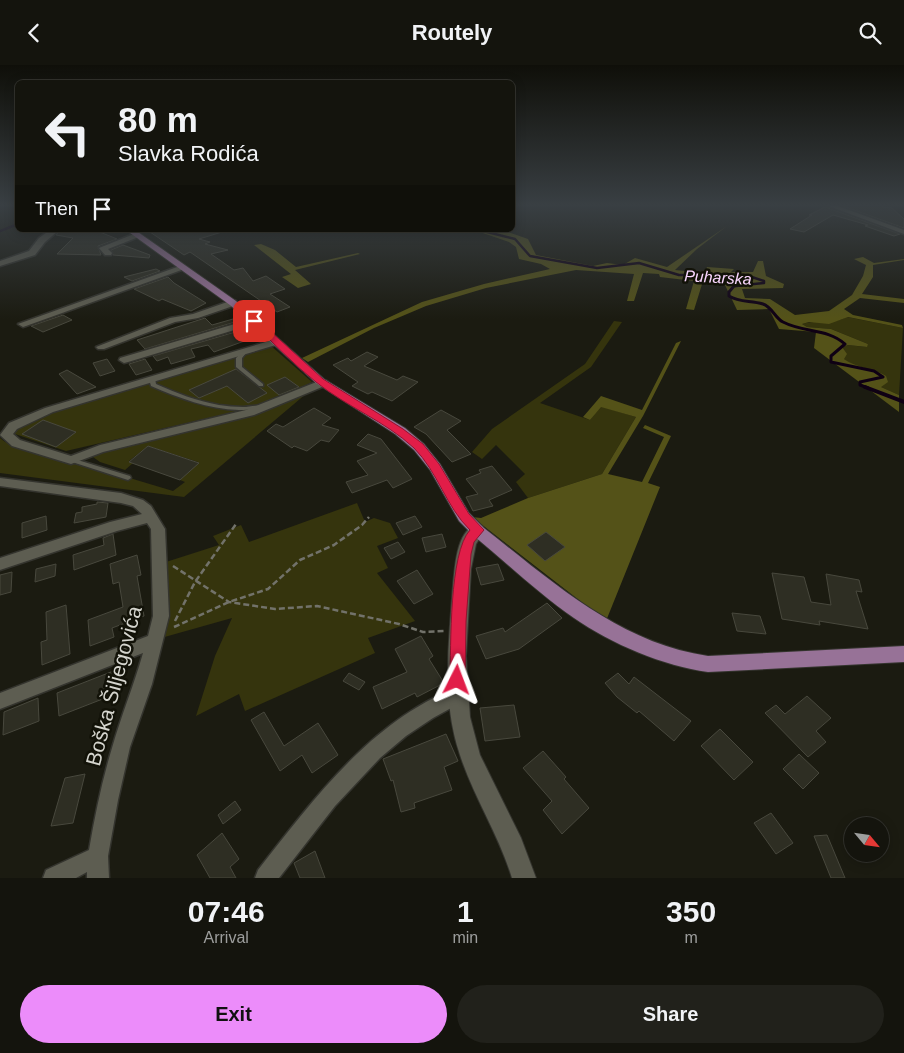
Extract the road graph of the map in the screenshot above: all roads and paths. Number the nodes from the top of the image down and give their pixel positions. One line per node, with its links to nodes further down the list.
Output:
1 (40, 243): 5 (street)
2 (113, 243): 4 (street)
3 (148, 243): 6 (main road)
4 (108, 253)
5 (0, 264)
6 (183, 268): 7 (main road); 9 (street)
7 (233, 303): 8 (main road); 11 (street)
8 (254, 321): 10 (main road); 13 (street)
9 (23, 324)
10 (276, 342): 12 (street); 15 (main road)
11 (101, 347)
12 (244, 353): 14 (street); 16 (lane)
13 (124, 360)
14 (152, 379): 17 (lane); 18 (street)
15 (323, 383): 17 (street); 24 (main road)
16 (261, 385)
17 (273, 405): 18 (street)
18 (71, 460): 19 (lane)
19 (128, 478)
20 (0, 482): 21 (street)
21 (151, 517): 25 (street, Boška Šiljegovića); 26 (street)
22 (370, 517): 28 (path)
23 (236, 524): 27 (path)
24 (477, 530): 30 (main road); 32 (main road)
25 (160, 559): 27 (path); 31 (street, Boška Šiljegovića)
26 (0, 564)
27 (195, 582): 28 (path); 29 (path)
28 (229, 602): 29 (path); 30 (path)
29 (173, 627): 31 (path)
30 (459, 632): 33 (main road)
31 (153, 640): 34 (street); 35 (street, Boška Šiljegovića)
32 (904, 654)
33 (456, 696): 38 (street); 39 (main road)
34 (0, 701)
35 (98, 856): 36 (street); 37 (street, Boška Šiljegovića)
36 (54, 878)
37 (98, 878)
38 (266, 878)
39 (524, 878)

